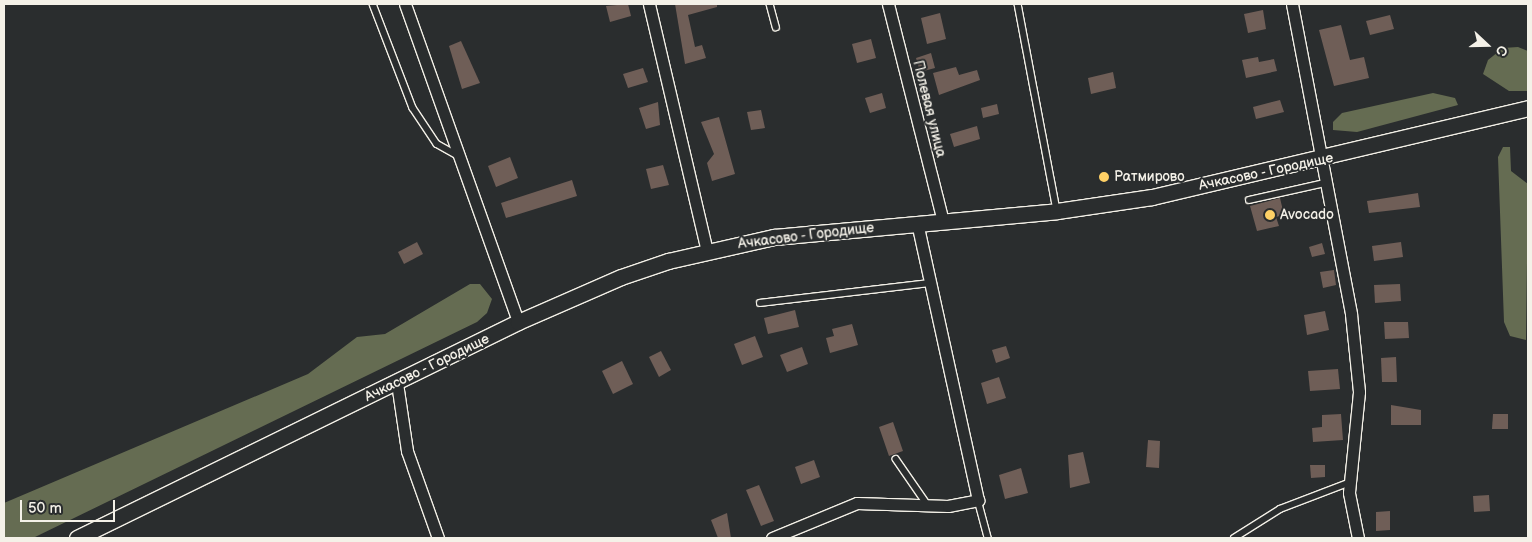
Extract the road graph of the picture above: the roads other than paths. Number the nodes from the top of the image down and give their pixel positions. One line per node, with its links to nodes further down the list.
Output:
1 (373, 4): 10 (lane)
2 (405, 4): 10 (street)
3 (649, 4): 17 (street)
4 (770, 4): 8 (lane)
5 (888, 4): 15 (street, Полевая улица)
6 (1018, 4): 14 (lane)
7 (1292, 4): 11 (street)
8 (776, 27)
9 (1528, 108): 11 (street, Ачкасово - Городище)
10 (457, 155): 20 (street)
11 (1321, 160): 12 (street); 14 (street, Ачкасово - Городище)
12 (1325, 183): 13 (lane); 23 (street)
13 (1249, 200)
14 (1057, 210): 15 (street, Ачкасово - Городище)
15 (943, 221): 16 (street, Ачкасово - Городище)
16 (918, 223): 17 (street, Ачкасово - Городище); 18 (street)
17 (707, 251): 20 (street, Ачкасово - Городище)
18 (928, 283): 19 (lane); 24 (street)
19 (760, 302)
20 (518, 322): 21 (street, Ачкасово - Городище)
21 (397, 383): 26 (street, Ачкасово - Городище); 27 (street)
22 (896, 459): 25 (lane)
23 (1348, 482): 30 (lane); 31 (street)
24 (978, 500): 25 (street); 29 (lane)
25 (927, 504): 28 (street)
26 (77, 538)
27 (438, 538)
28 (772, 538)
29 (988, 538)
30 (1234, 538)
31 (1358, 538)

